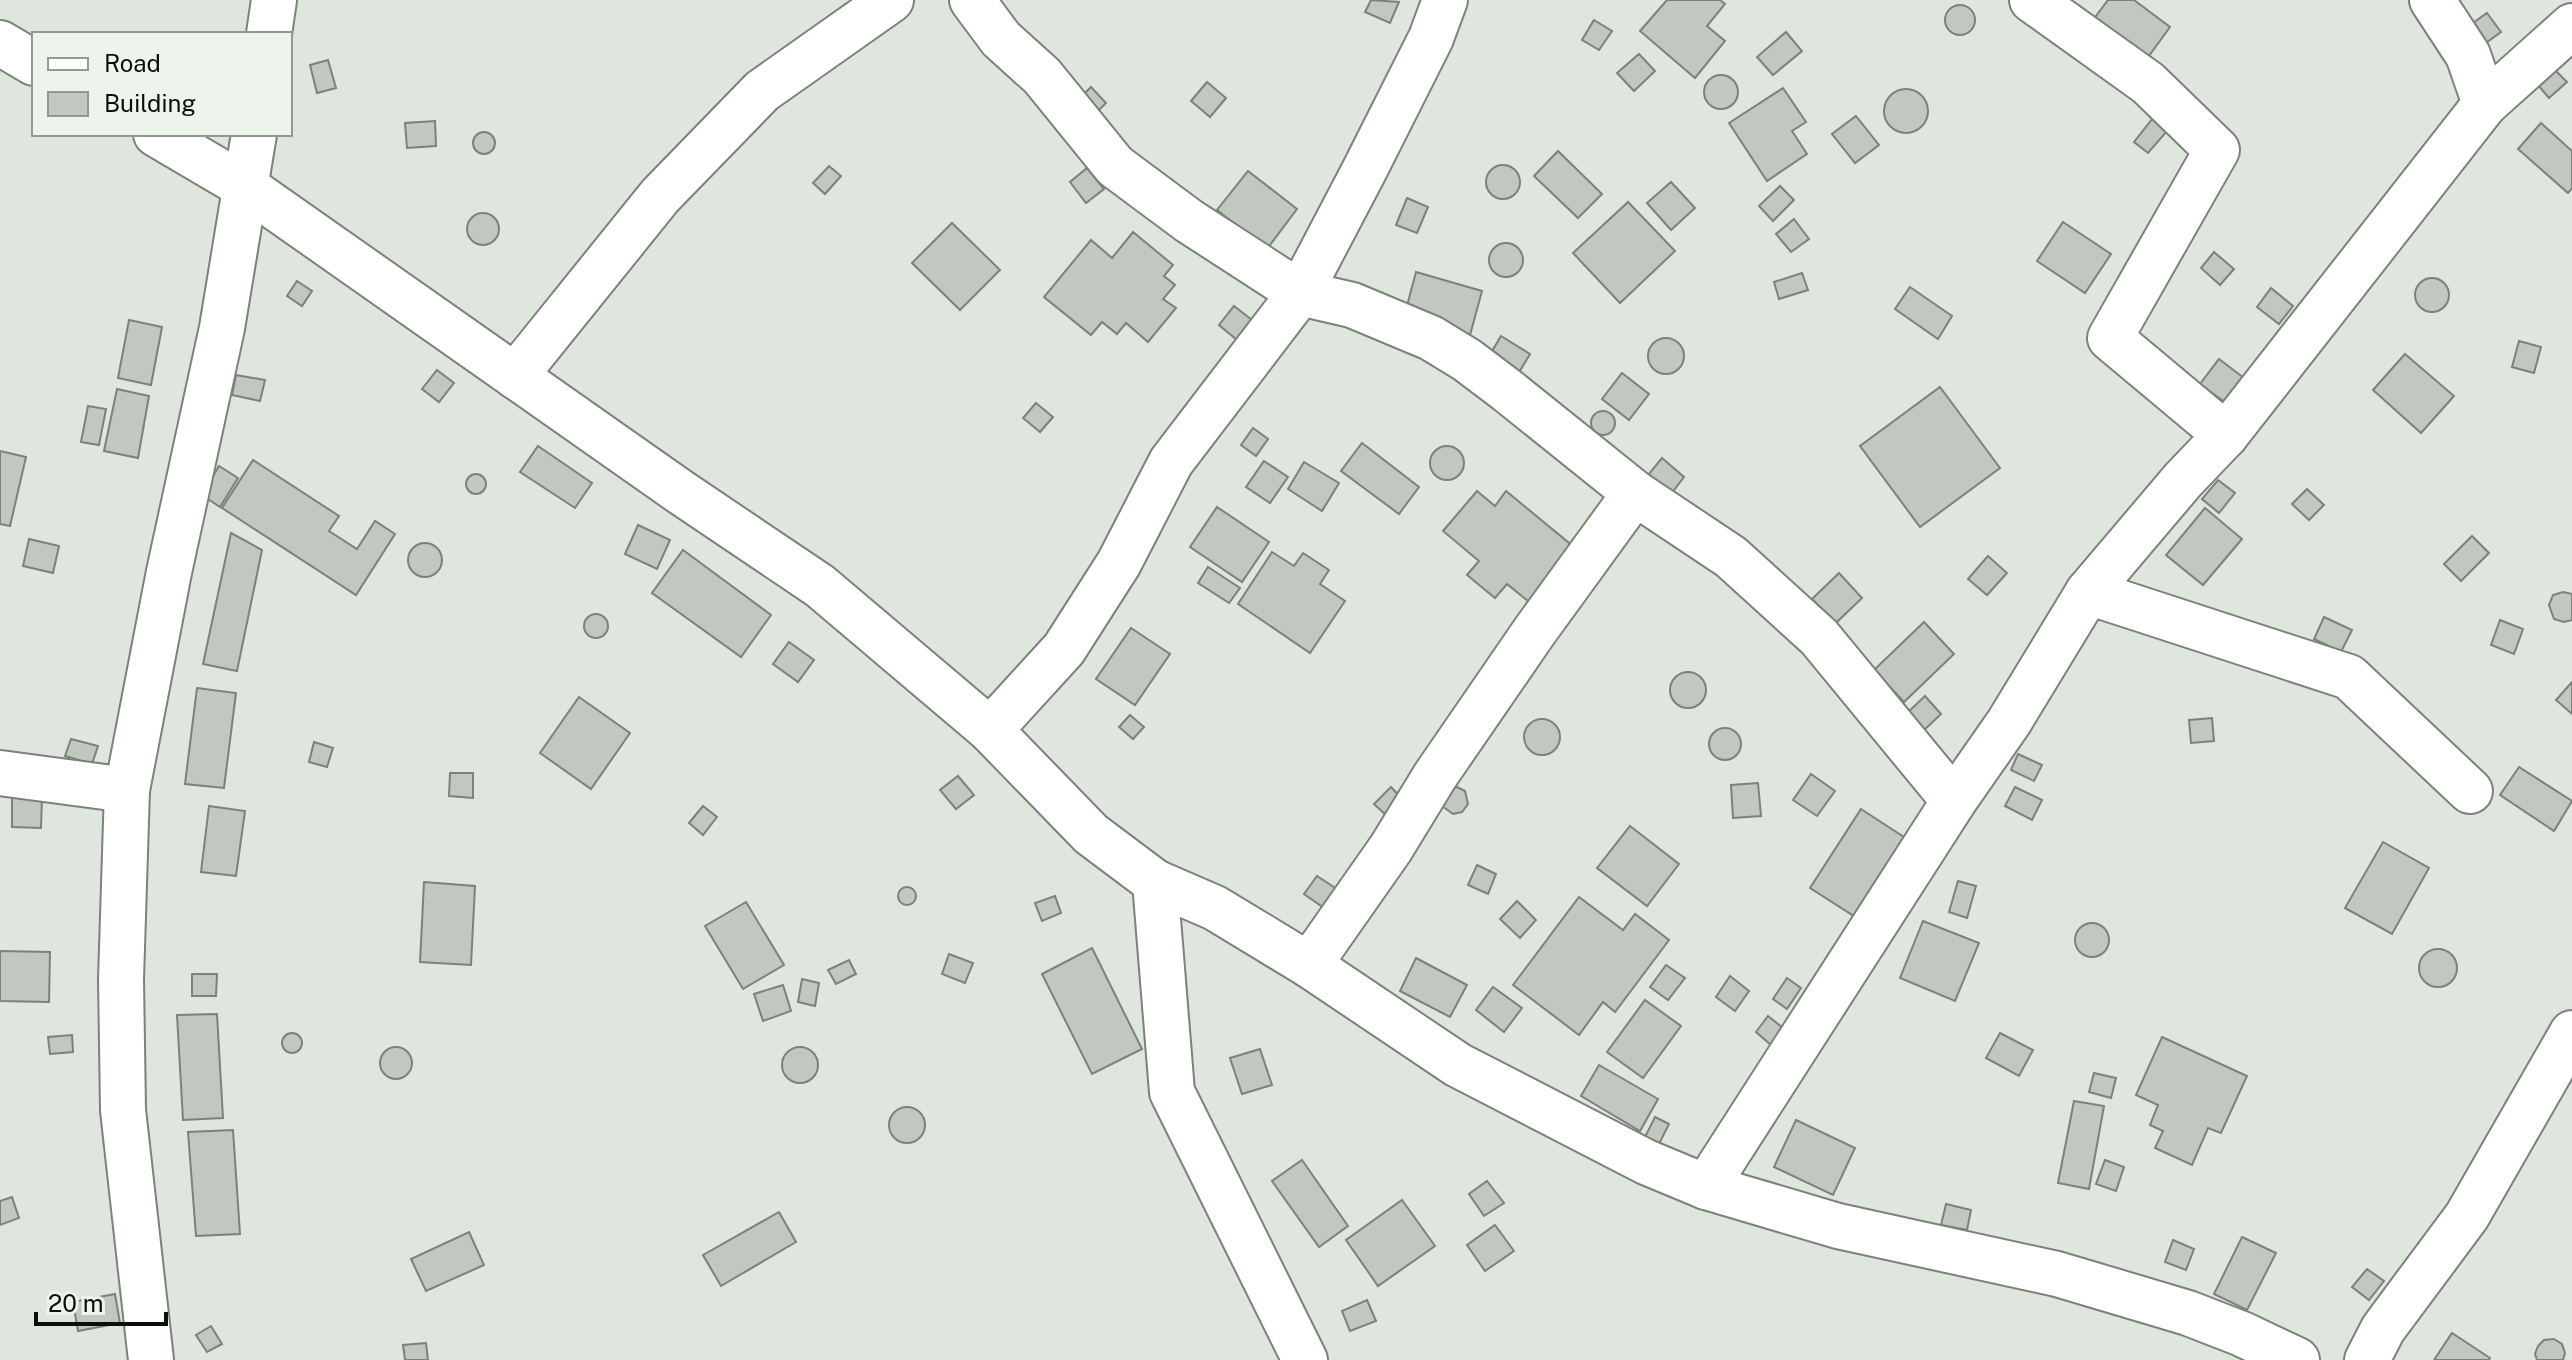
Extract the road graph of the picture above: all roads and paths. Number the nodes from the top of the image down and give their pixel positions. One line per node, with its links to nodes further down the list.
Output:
1 (274, 0): 8 (street)
2 (891, 0): 16 (street)
3 (972, 0): 15 (street)
4 (1445, 0): 15 (street)
5 (2032, 0): 17 (street)
6 (2432, 0): 11 (street)
7 (2572, 26): 11 (street)
8 (269, 32)
9 (0, 43): 10 (street)
10 (32, 62)
11 (2485, 104): 17 (street)
12 (159, 136): 14 (street)
13 (254, 136): 14 (street)
14 (246, 187): 16 (street); 22 (street)
15 (1300, 293): 18 (street); 20 (street)
16 (515, 376): 20 (street)
17 (2226, 435): 19 (street)
18 (1635, 493): 24 (street); 26 (street)
19 (2088, 592): 23 (street); 24 (street)
20 (990, 730): 25 (street)
21 (0, 773): 22 (street)
22 (127, 790): 29 (street)
23 (2470, 791)
24 (1954, 801): 28 (street)
25 (1155, 882): 26 (street); 30 (street)
26 (1309, 965): 28 (street)
27 (2572, 1033): 32 (street)
28 (1706, 1187): 31 (street)
29 (151, 1360)
30 (1305, 1360)
31 (2297, 1360)
32 (2367, 1360)

